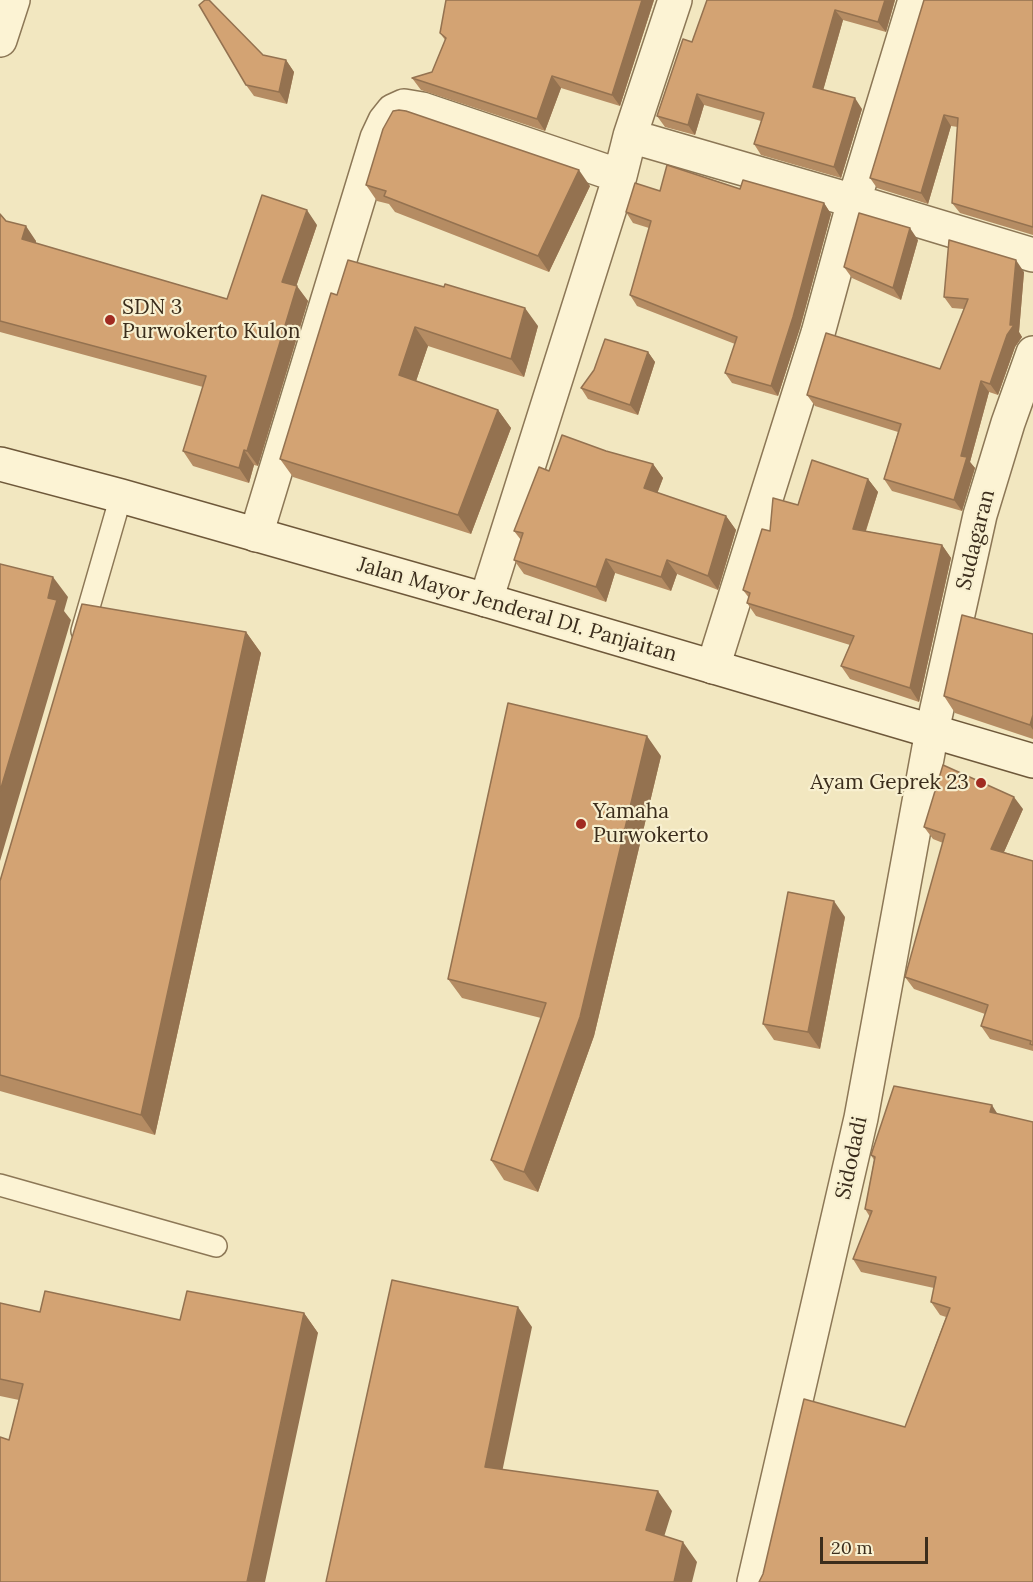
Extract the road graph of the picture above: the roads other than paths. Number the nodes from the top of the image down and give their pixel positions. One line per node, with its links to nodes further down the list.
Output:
1 (13, 0): 4 (street)
2 (675, 0): 5 (street)
3 (915, 0): 7 (street)
4 (0, 40)
5 (630, 136): 6 (street); 7 (street)
6 (620, 176): 12 (street); 13 (street)
7 (854, 201): 8 (street); 15 (street)
8 (1033, 255)
9 (1033, 353): 16 (street, Sudagaran)
10 (0, 464): 11 (street, Jalan Mayor Jenderal DI. Panjaitan)
11 (121, 496): 12 (street, Jalan Mayor Jenderal DI. Panjaitan); 14 (lane)
12 (256, 535): 13 (street, Jalan Mayor Jenderal DI. Panjaitan)
13 (486, 600): 15 (street, Jalan Mayor Jenderal DI. Panjaitan)
14 (77, 646)
15 (713, 667): 16 (street, Jalan Mayor Jenderal DI. Panjaitan)
16 (932, 731): 17 (street, Jalan Mayor Jenderal DI. Panjaitan); 20 (street, Sidodadi)
17 (1033, 761)
18 (0, 1185): 19 (lane)
19 (216, 1246)
20 (754, 1582)

